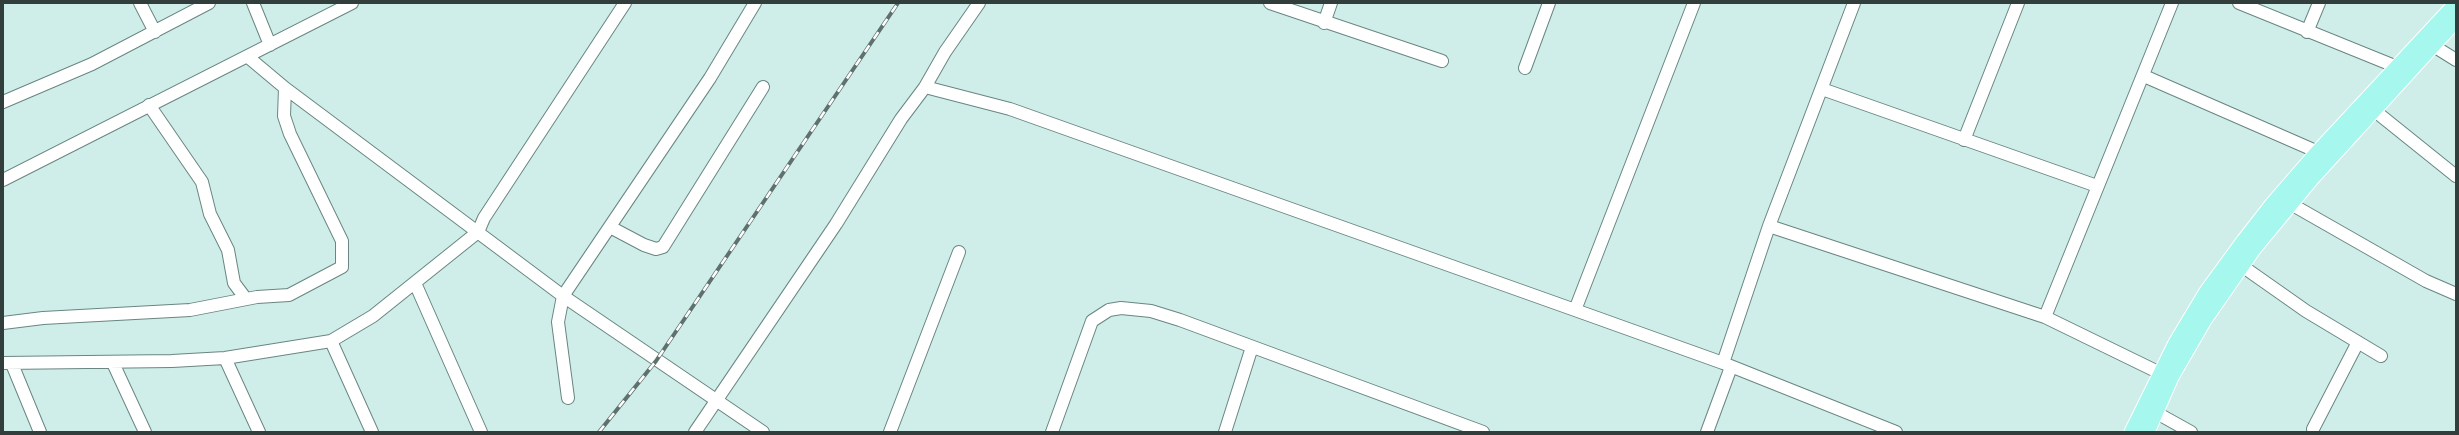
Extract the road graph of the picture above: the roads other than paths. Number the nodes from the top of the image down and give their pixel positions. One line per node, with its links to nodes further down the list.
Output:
1 (140, 3): 20 (street)
2 (209, 3): 20 (street)
3 (253, 3): 22 (street)
4 (352, 3): 22 (street)
5 (625, 3): 45 (street)
6 (755, 3): 44 (street)
7 (979, 3): 31 (street)
8 (1270, 3): 19 (street)
9 (1331, 3): 19 (street)
10 (1549, 3): 28 (street)
11 (1694, 3): 52 (street)
12 (1854, 3): 33 (street)
13 (2018, 3): 37 (street)
14 (2172, 3): 29 (street)
15 (2239, 3): 21 (street)
16 (2318, 3): 21 (street)
17 (2456, 4): 27 (main road)
18 (2456, 20): 23 (main road)
19 (1324, 23): 26 (street)
20 (155, 32): 34 (street)
21 (2307, 32): 27 (street)
22 (270, 45): 24 (street)
23 (2432, 46): 25 (street); 36 (main road)
24 (248, 56): 32 (street); 35 (street)
25 (2456, 60)
26 (1442, 61)
27 (2397, 67): 38 (main road)
28 (1525, 68)
29 (2144, 76): 38 (street); 41 (street)
30 (763, 87): 44 (street)
31 (925, 87): 52 (street); 65 (street)
32 (284, 88): 45 (street); 51 (street)
33 (1822, 89): 37 (street); 43 (street)
34 (3, 102)
35 (149, 104): 40 (street); 51 (street)
36 (2375, 111): 39 (street); 42 (main road)
37 (1964, 140): 41 (street)
38 (2318, 152): 63 (main road)
39 (2456, 176)
40 (3, 180)
41 (2097, 186): 53 (street)
42 (2291, 204): 47 (main road); 49 (street)
43 (1769, 226): 53 (street); 62 (street)
44 (610, 227): 50 (street)
45 (478, 232): 48 (street); 50 (street)
46 (959, 252): 75 (street)
47 (2242, 266): 56 (street); 66 (main road)
48 (415, 283): 55 (street); 72 (street)
49 (2456, 294)
50 (563, 296): 64 (street); 65 (street)
51 (246, 299): 54 (street)
52 (1575, 310): 62 (street)
53 (2045, 317): 63 (street)
54 (3, 323)
55 (331, 341): 59 (street); 71 (street)
56 (2358, 342): 58 (street); 67 (street)
57 (1252, 347): 76 (street); 77 (street); 78 (street)
58 (2381, 356)
59 (225, 358): 60 (street); 70 (street)
60 (113, 363): 61 (street); 69 (street)
61 (8, 364): 68 (street)
62 (1727, 365): 79 (street); 80 (street)
63 (2160, 373): 81 (main road)
64 (568, 398)
65 (716, 401): 73 (street); 74 (street)
66 (2155, 412): 82 (main road); 83 (street)
67 (2313, 429)
68 (40, 432)
69 (145, 432)
70 (259, 432)
71 (372, 432)
72 (481, 432)
73 (695, 432)
74 (763, 432)
75 (890, 432)
76 (1052, 432)
77 (1225, 432)
78 (1483, 432)
79 (1707, 432)
80 (1896, 432)
81 (2132, 432)
82 (2146, 432)
83 (2191, 432)

